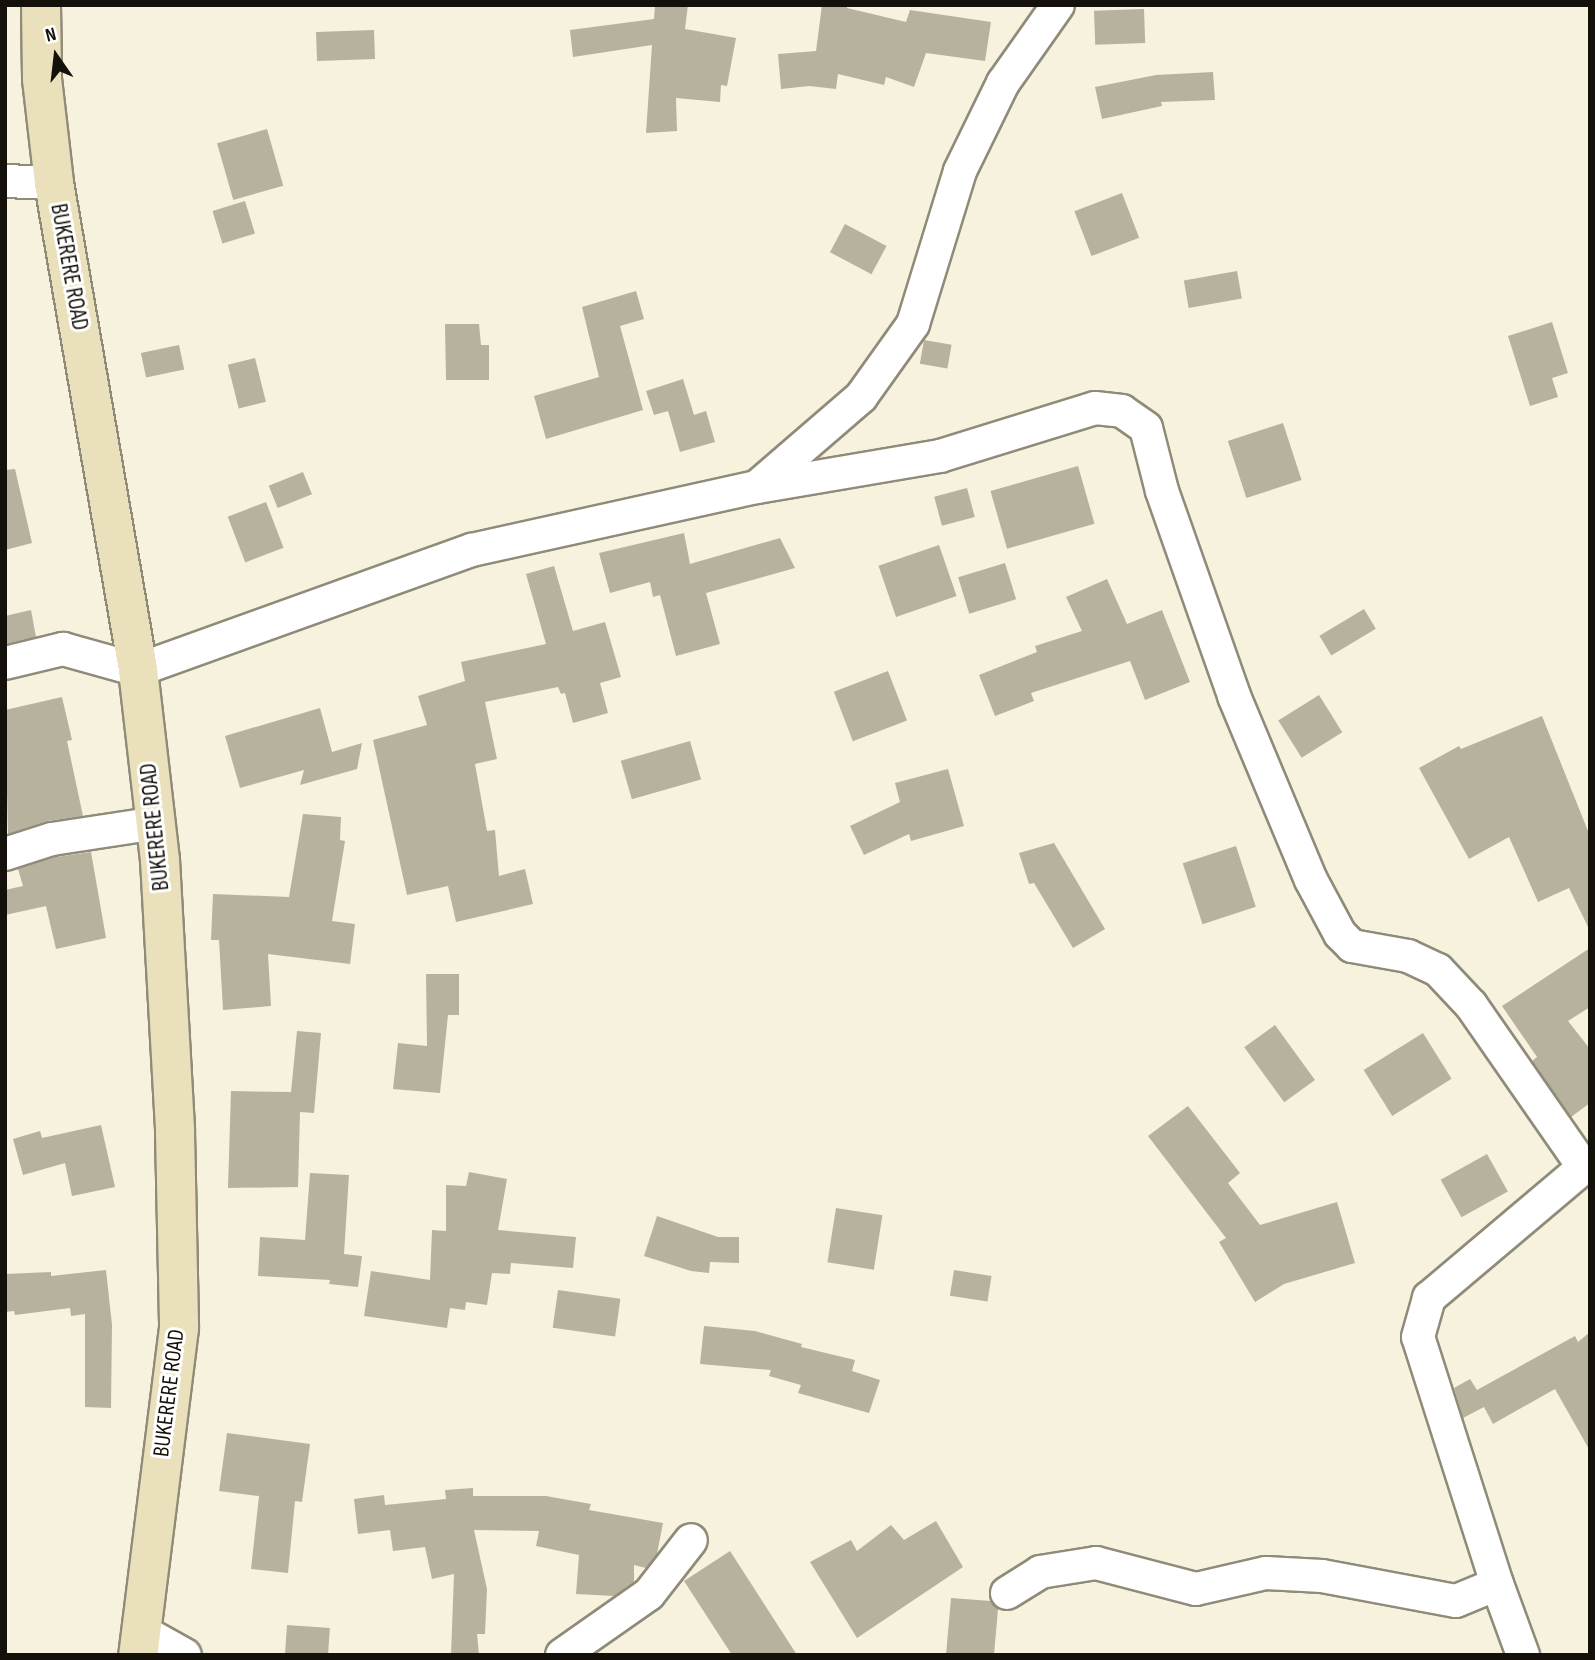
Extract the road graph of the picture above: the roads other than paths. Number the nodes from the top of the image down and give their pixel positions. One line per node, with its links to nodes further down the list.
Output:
1 (41, 5): 4 (street, BUKERERE ROAD)
2 (1058, 5): 5 (street)
3 (5, 181): 4 (street)
4 (54, 183): 7 (street, BUKERERE ROAD)
5 (757, 487): 7 (street); 10 (street)
6 (5, 663): 7 (street)
7 (138, 670): 8 (street, BUKERERE ROAD)
8 (157, 823): 9 (street); 14 (street, BUKERERE ROAD)
9 (5, 854)
10 (1586, 1164): 12 (street)
11 (691, 1540): 16 (street)
12 (1497, 1584): 13 (street); 17 (street)
13 (1007, 1593)
14 (140, 1643): 15 (street)
15 (185, 1655)
16 (562, 1655)
17 (1523, 1655)

